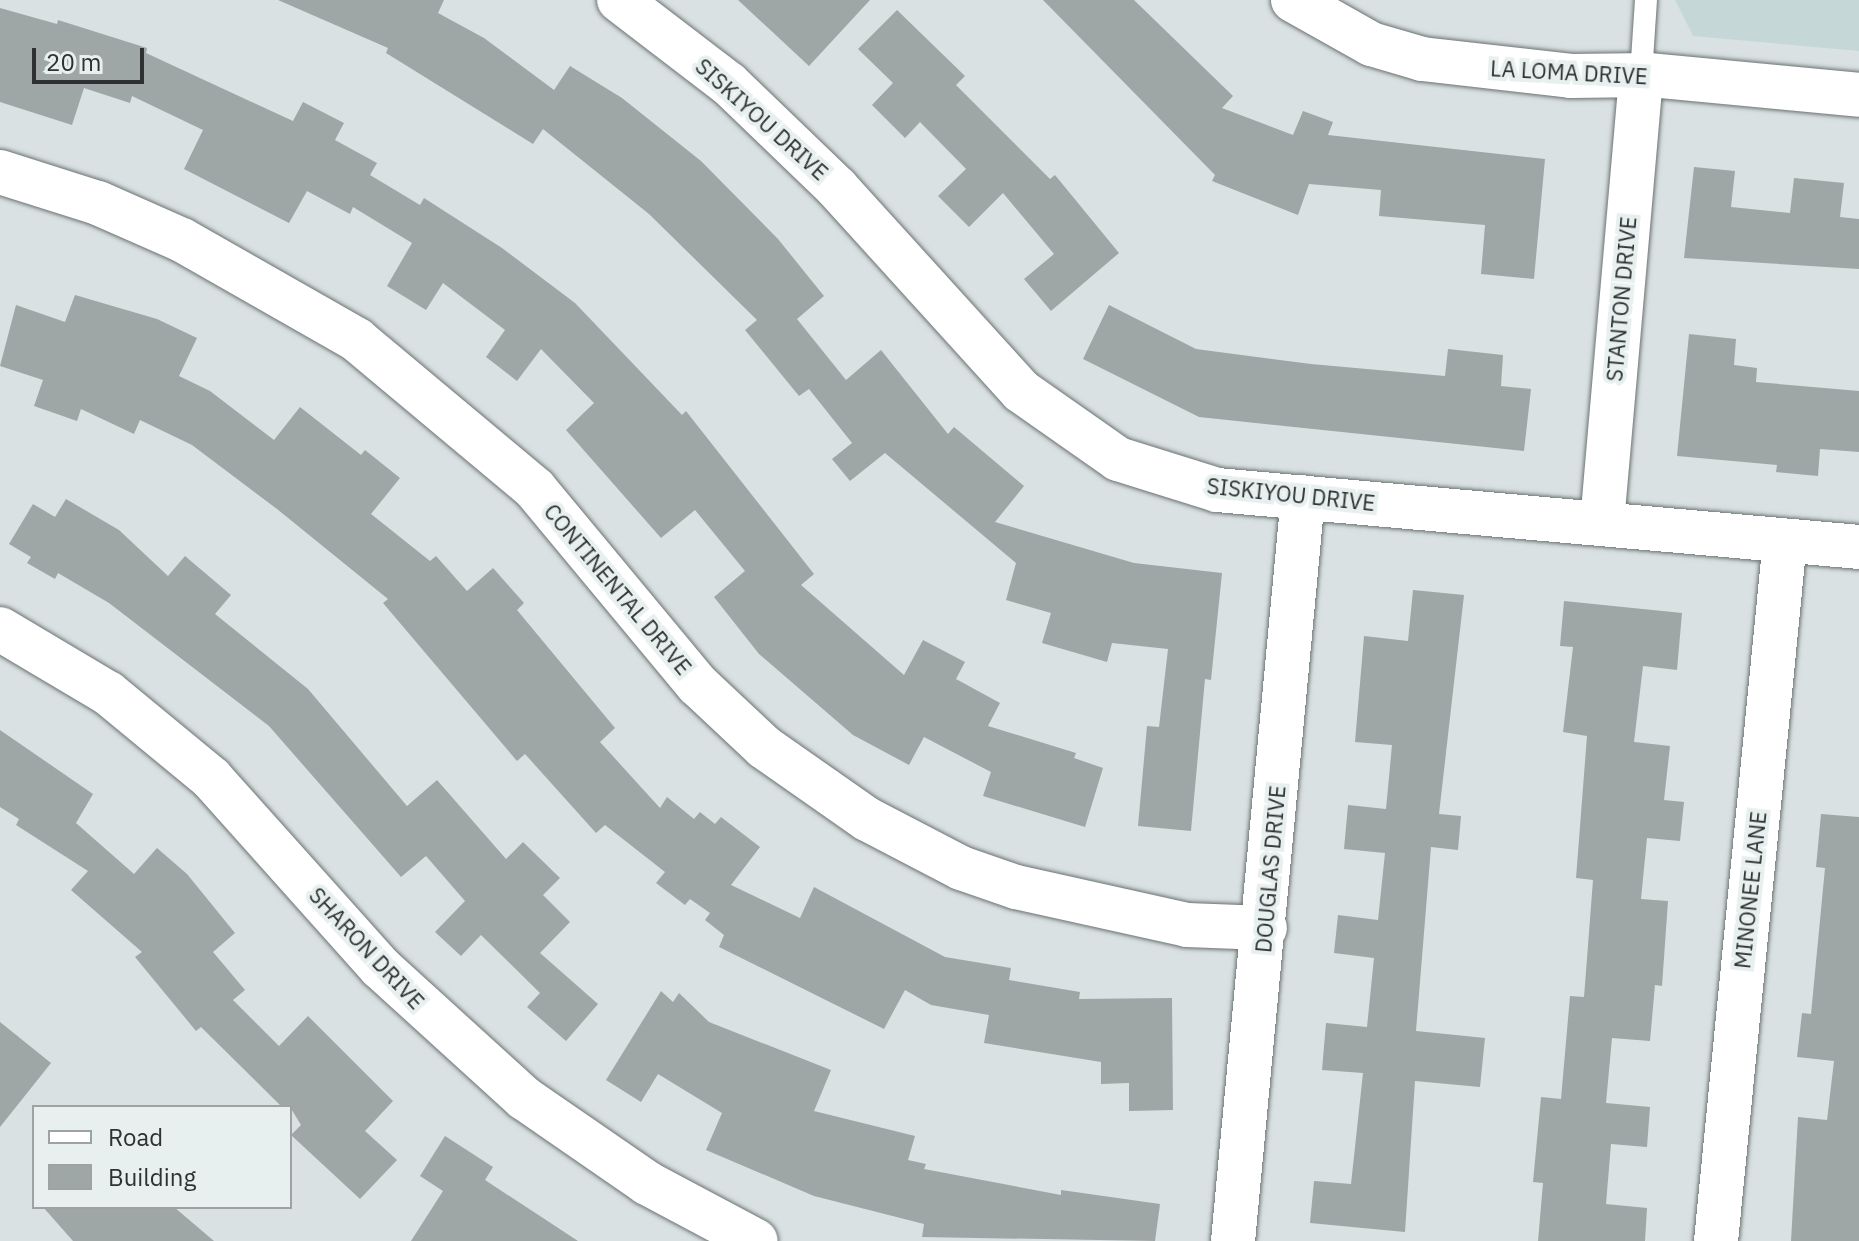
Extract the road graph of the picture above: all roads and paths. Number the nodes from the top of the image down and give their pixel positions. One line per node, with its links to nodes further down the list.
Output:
1 (619, 0): 7 (street, SISKIYOU DRIVE)
2 (1293, 0): 4 (street, LA LOMA DRIVE)
3 (1646, 0): 4 (lane)
4 (1641, 75): 5 (street, LA LOMA DRIVE); 8 (street, STANTON DRIVE)
5 (1859, 95)
6 (0, 172): 12 (street, CONTINENTAL DRIVE)
7 (1303, 497): 8 (street, SISKIYOU DRIVE); 12 (street, DOUGLAS DRIVE)
8 (1602, 523): 9 (street, SISKIYOU DRIVE)
9 (1785, 540): 10 (street, SISKIYOU DRIVE); 15 (street, MINONEE LANE)
10 (1859, 547)
11 (0, 629): 13 (street, SHARON DRIVE)
12 (1265, 928): 14 (street, DOUGLAS DRIVE)
13 (756, 1241)
14 (1233, 1241)
15 (1716, 1241)

